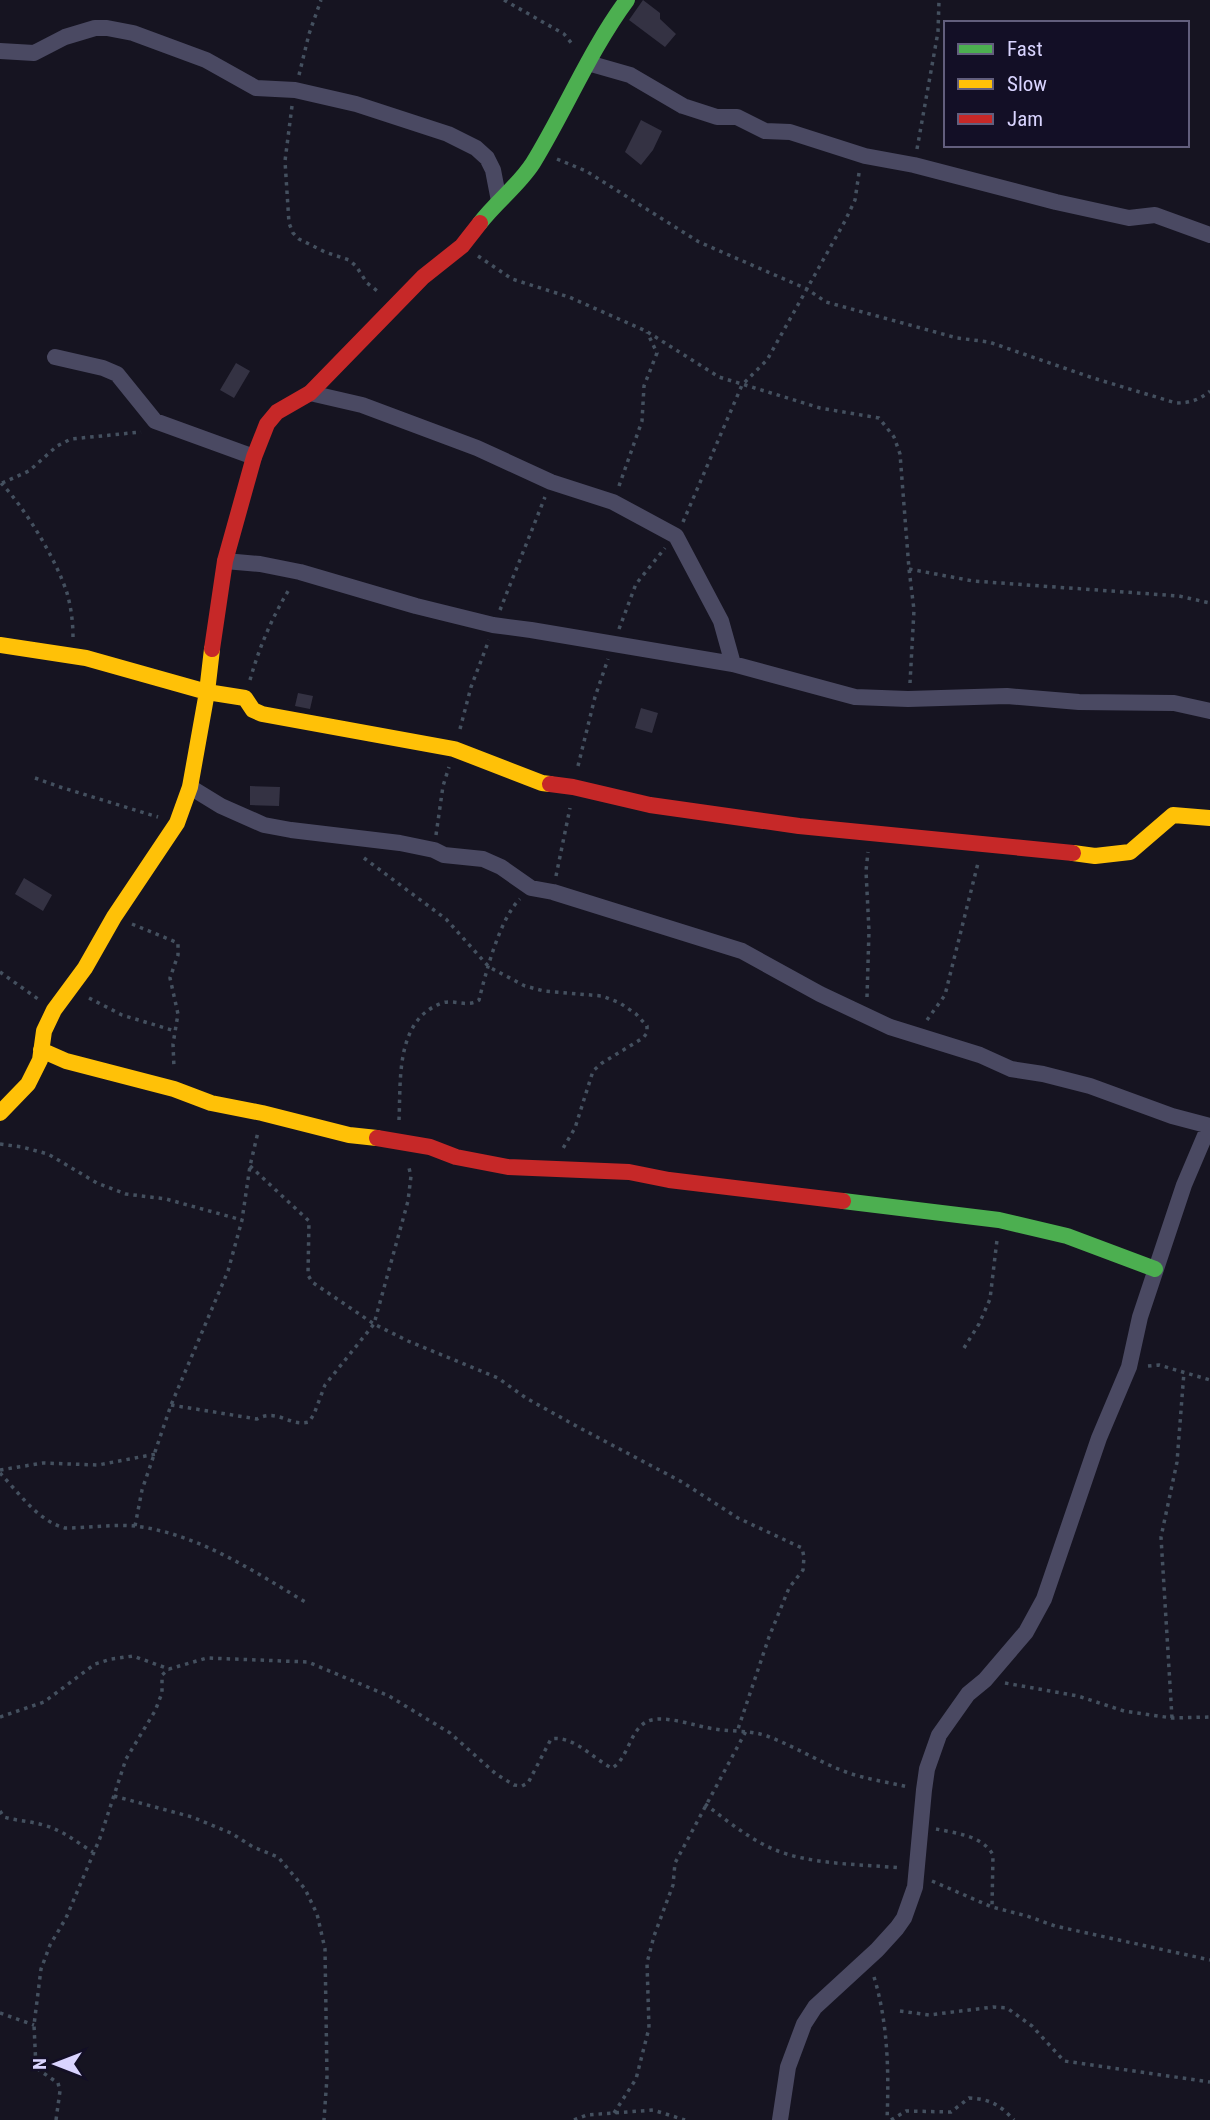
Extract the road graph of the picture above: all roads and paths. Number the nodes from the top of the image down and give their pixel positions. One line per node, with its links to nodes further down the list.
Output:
1 (321, 0): 7 (path)
2 (505, 0): 6 (path)
3 (627, 0): 6 (street)
4 (939, 0): 10 (path)
5 (0, 51): 7 (street)
6 (588, 63): 8 (street); 9 (street)
7 (295, 90): 11 (street); 15 (path)
8 (539, 151): 11 (street); 14 (path)
9 (865, 156): 10 (street); 14 (path)
10 (914, 164): 12 (street)
11 (499, 201): 13 (street)
12 (1210, 235)
13 (462, 246): 15 (street); 16 (path)
14 (807, 289): 18 (path); 19 (path)
15 (395, 306): 20 (street)
16 (646, 331): 18 (path); 25 (path)
17 (55, 357): 21 (street)
18 (742, 385): 26 (path); 28 (path)
19 (1210, 391)
20 (310, 393): 22 (street); 23 (street)
21 (164, 426): 22 (street); 24 (path)
22 (254, 457): 27 (street)
23 (551, 482): 25 (street); 31 (path)
24 (1, 484): 34 (path)
25 (613, 502): 26 (street)
26 (676, 536): 33 (path); 35 (street)
27 (225, 561): 29 (street); 36 (street)
28 (909, 569): 30 (path); 38 (path)
29 (300, 572): 31 (street); 37 (path)
30 (1210, 603)
31 (493, 625): 33 (street); 40 (path)
32 (0, 645): 34 (street)
33 (614, 645): 35 (street)
34 (74, 656): 36 (street)
35 (733, 664): 38 (street)
36 (207, 692): 37 (street); 42 (street)
37 (245, 698): 40 (street)
38 (908, 699): 39 (street)
39 (1210, 711)
40 (454, 749): 45 (street); 47 (path)
41 (35, 778): 44 (path)
42 (190, 787): 44 (street); 47 (street)
43 (1210, 818): 46 (street)
44 (177, 823): 50 (street)
45 (871, 832): 46 (street); 55 (path)
46 (982, 844): 57 (path)
47 (435, 850): 49 (street)
48 (354, 852): 51 (path)
49 (531, 888): 51 (path); 55 (street)
50 (114, 917): 53 (street); 56 (path)
51 (489, 967): 63 (path); 66 (path)
52 (0, 972): 54 (path)
53 (71, 987): 54 (street); 56 (path)
54 (54, 1010): 58 (street)
55 (865, 1017): 57 (street)
56 (175, 1031): 59 (path)
57 (913, 1034): 62 (street)
58 (41, 1050): 59 (street); 60 (street)
59 (174, 1089): 61 (street)
60 (0, 1113)
61 (262, 1113): 63 (street); 65 (path)
62 (1210, 1126): 69 (street)
63 (398, 1140): 66 (street); 70 (path)
64 (0, 1144): 67 (path)
65 (250, 1166): 67 (path); 70 (path)
66 (543, 1169): 68 (street)
67 (242, 1220): 75 (path)
68 (999, 1220): 69 (street); 71 (path)
69 (1155, 1269): 72 (street)
70 (374, 1324): 75 (path); 86 (path)
71 (964, 1348)
72 (1129, 1367): 73 (path); 81 (street)
73 (1184, 1372): 74 (path); 84 (path)
74 (1210, 1380)
75 (170, 1405): 76 (path)
76 (156, 1454): 77 (path); 78 (path)
77 (0, 1472): 78 (path)
78 (135, 1526): 79 (path)
79 (307, 1602)
80 (169, 1669): 82 (path); 86 (path); 88 (path)
81 (985, 1680): 84 (path); 87 (street)
82 (0, 1717)
83 (1210, 1717): 84 (path)
84 (1172, 1718)
85 (746, 1731): 86 (path); 87 (path); 89 (path)
86 (737, 1732)
87 (924, 1790): 91 (street)
88 (114, 1796): 92 (path); 103 (path)
89 (705, 1804): 93 (path); 101 (path)
90 (0, 1811): 92 (path)
91 (921, 1826): 93 (street); 94 (path)
92 (93, 1852): 99 (path)
93 (916, 1869): 94 (path); 95 (street)
94 (992, 1907): 96 (path)
95 (868, 1958): 106 (street); 107 (path)
96 (1210, 1960)
97 (900, 2011): 100 (path)
98 (0, 2013): 99 (path)
99 (34, 2025): 102 (path)
100 (1210, 2082)
101 (614, 2113): 104 (path); 105 (path)
102 (56, 2120)
103 (324, 2120)
104 (574, 2120)
105 (685, 2120)
106 (780, 2120)
107 (889, 2120): 108 (path)
108 (1014, 2120)

